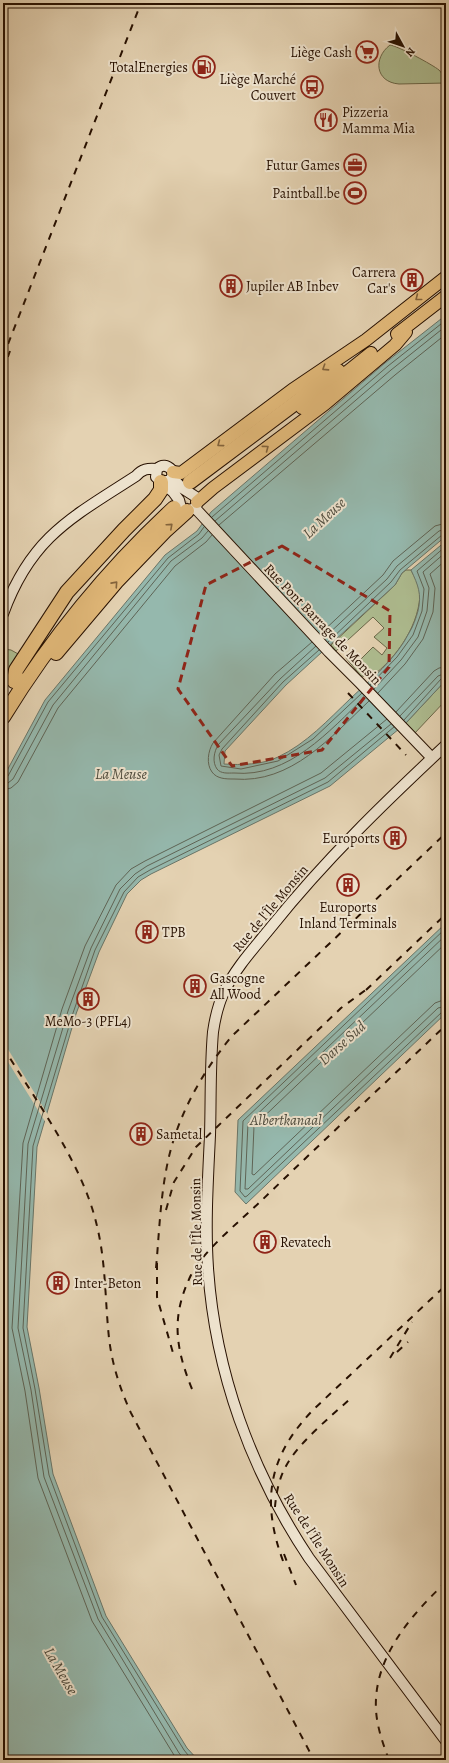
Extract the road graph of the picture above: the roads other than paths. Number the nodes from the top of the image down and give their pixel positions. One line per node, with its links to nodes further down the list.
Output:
1 (446, 277): 8 (main road, one-way to 8)
2 (446, 288): 6 (main road)
3 (446, 296): 7 (main road)
4 (446, 301): 5 (main road)
5 (406, 332): 7 (main road); 9 (main road, one-way to 5)
6 (338, 371): 9 (highway)
7 (302, 408): 9 (highway)
8 (164, 477): 9 (street, Rue Pont Barrage de Monsin); 10 (street); 11 (highway)
9 (187, 501): 11 (highway, one-way to 9); 11 (highway); 15 (street, Rue Pont Barrage de Monsin)
10 (3, 614)
11 (16, 688): 12 (highway); 13 (highway)
12 (3, 699)
13 (3, 717)
14 (446, 745): 15 (street, Rue de l'Île Monsin)
15 (432, 758): 16 (street, Rue de l'Île Monsin)
16 (446, 1741)

